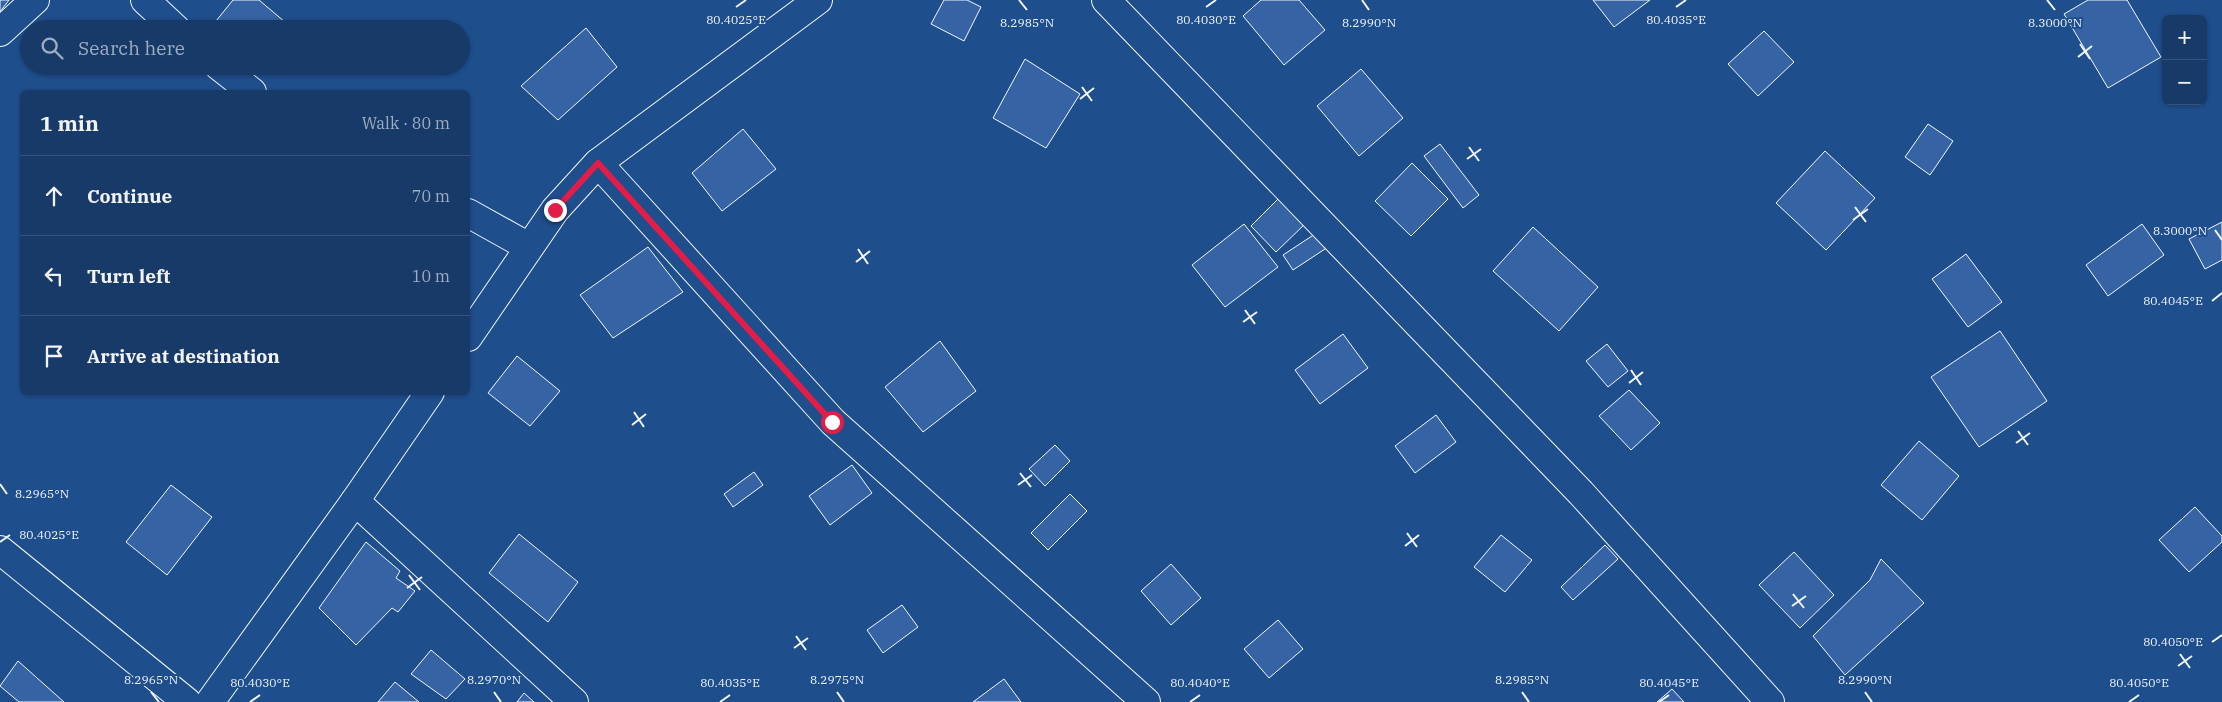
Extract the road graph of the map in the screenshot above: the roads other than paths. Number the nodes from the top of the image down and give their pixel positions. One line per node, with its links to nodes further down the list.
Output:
1 (35, 0): 6 (street)
2 (145, 0): 5 (street)
3 (818, 0): 9 (street)
4 (1106, 0): 20 (street)
5 (166, 20)
6 (0, 32)
7 (230, 75): 8 (street)
8 (249, 90)
9 (598, 163): 11 (street); 19 (street)
10 (470, 214): 11 (street)
11 (529, 247): 12 (street)
12 (470, 334)
13 (428, 395): 14 (street)
14 (355, 502): 17 (street); 18 (street)
15 (0, 550): 16 (street)
16 (187, 702)
17 (210, 702)
18 (574, 702)
19 (1146, 702)
20 (1770, 702)

